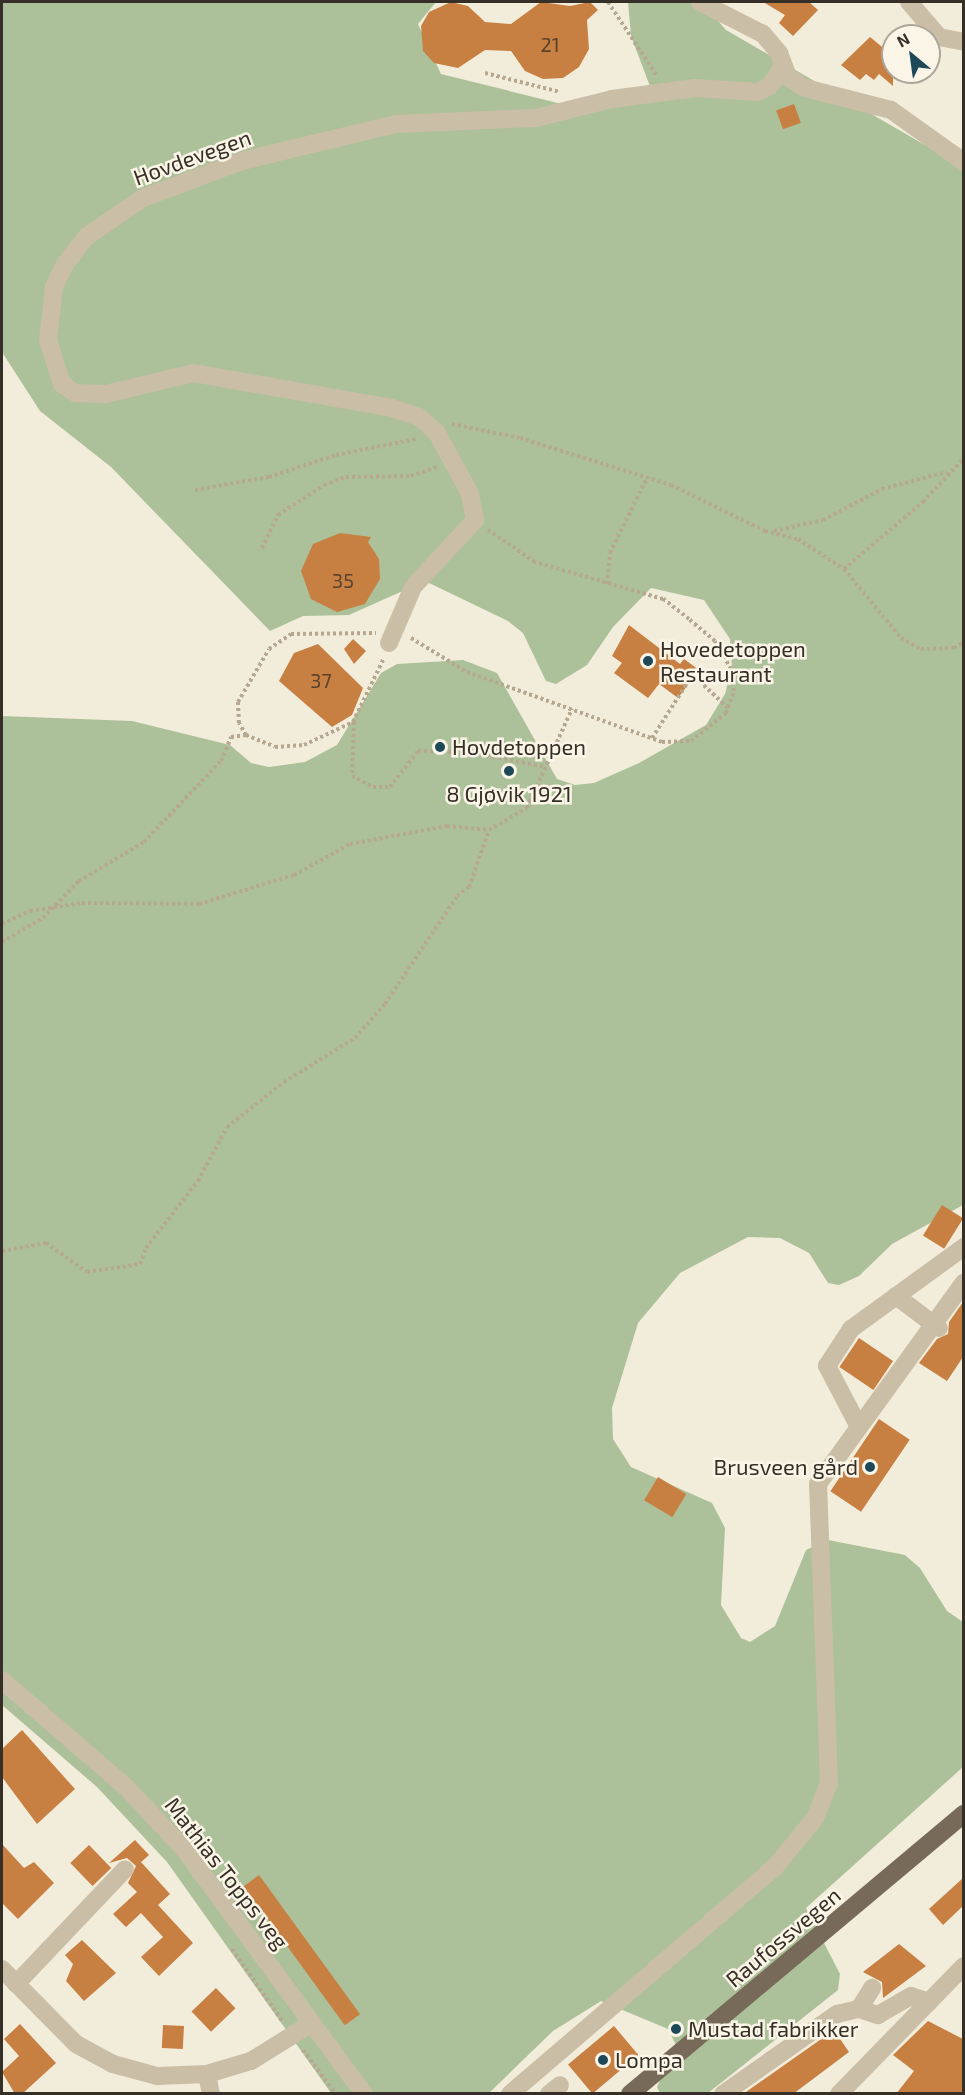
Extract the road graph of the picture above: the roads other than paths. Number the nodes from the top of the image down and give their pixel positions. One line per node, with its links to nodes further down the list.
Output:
1 (700, 2): 4 (street)
2 (909, 2): 3 (street)
3 (963, 42)
4 (783, 67): 5 (street); 6 (street, Hovdevegen)
5 (963, 162)
6 (391, 634)
7 (963, 1247): 9 (street)
8 (963, 1282): 11 (street)
9 (896, 1296): 10 (street, bridge); 11 (street)
10 (939, 1328)
11 (858, 1425): 25 (street)
12 (3, 1685): 21 (street, Mathias Topps veg)
13 (963, 1814): 26 (main road, Raufossvegen)
14 (125, 1869): 17 (street)
15 (2, 1969): 17 (street)
16 (962, 1970): 19 (street)
17 (16, 1984): 22 (street)
18 (872, 1988): 20 (street)
19 (929, 2002): 20 (street); 28 (street)
20 (859, 2009): 27 (street)
21 (312, 2023): 22 (street); 24 (street, Mathias Topps veg)
22 (207, 2074): 23 (street)
23 (211, 2094)
24 (364, 2094)
25 (510, 2094)
26 (630, 2094)
27 (723, 2094)
28 (839, 2094)

